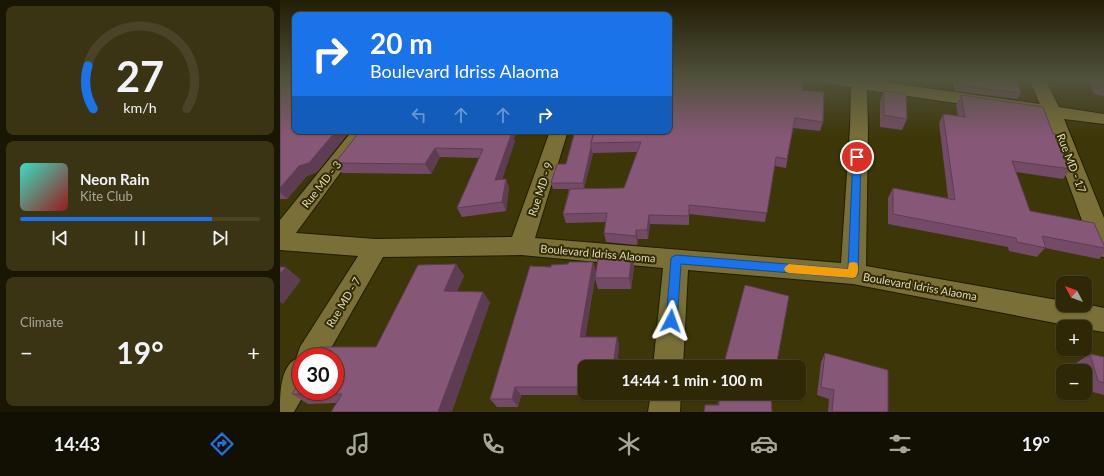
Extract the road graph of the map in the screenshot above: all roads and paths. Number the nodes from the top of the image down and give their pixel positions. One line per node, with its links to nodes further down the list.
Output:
1 (859, 98): 14 (street)
2 (957, 98): 4 (street)
3 (1046, 98): 4 (street, Rue MD - 17)
4 (1052, 112): 5 (street); 12 (street, Rue MD - 17)
5 (1104, 119)
6 (360, 134): 8 (street, Rue MD - 3)
7 (558, 134): 10 (street, Rue MD - 9)
8 (280, 238)
9 (280, 241): 11 (street, Boulevard Idriss Alaoma)
10 (521, 246): 11 (street, Boulevard Idriss Alaoma); 13 (street, Boulevard Idriss Alaoma)
11 (376, 248): 16 (street, Rue MD - 7)
12 (1104, 248)
13 (676, 259): 14 (street, Boulevard Idriss Alaoma); 17 (street)
14 (853, 274): 15 (street, Boulevard Idriss Alaoma)
15 (1104, 320)
16 (315, 348)
17 (669, 360)
18 (292, 386): 20 (street)
19 (665, 400): 21 (street)
20 (280, 406)
21 (664, 412)

